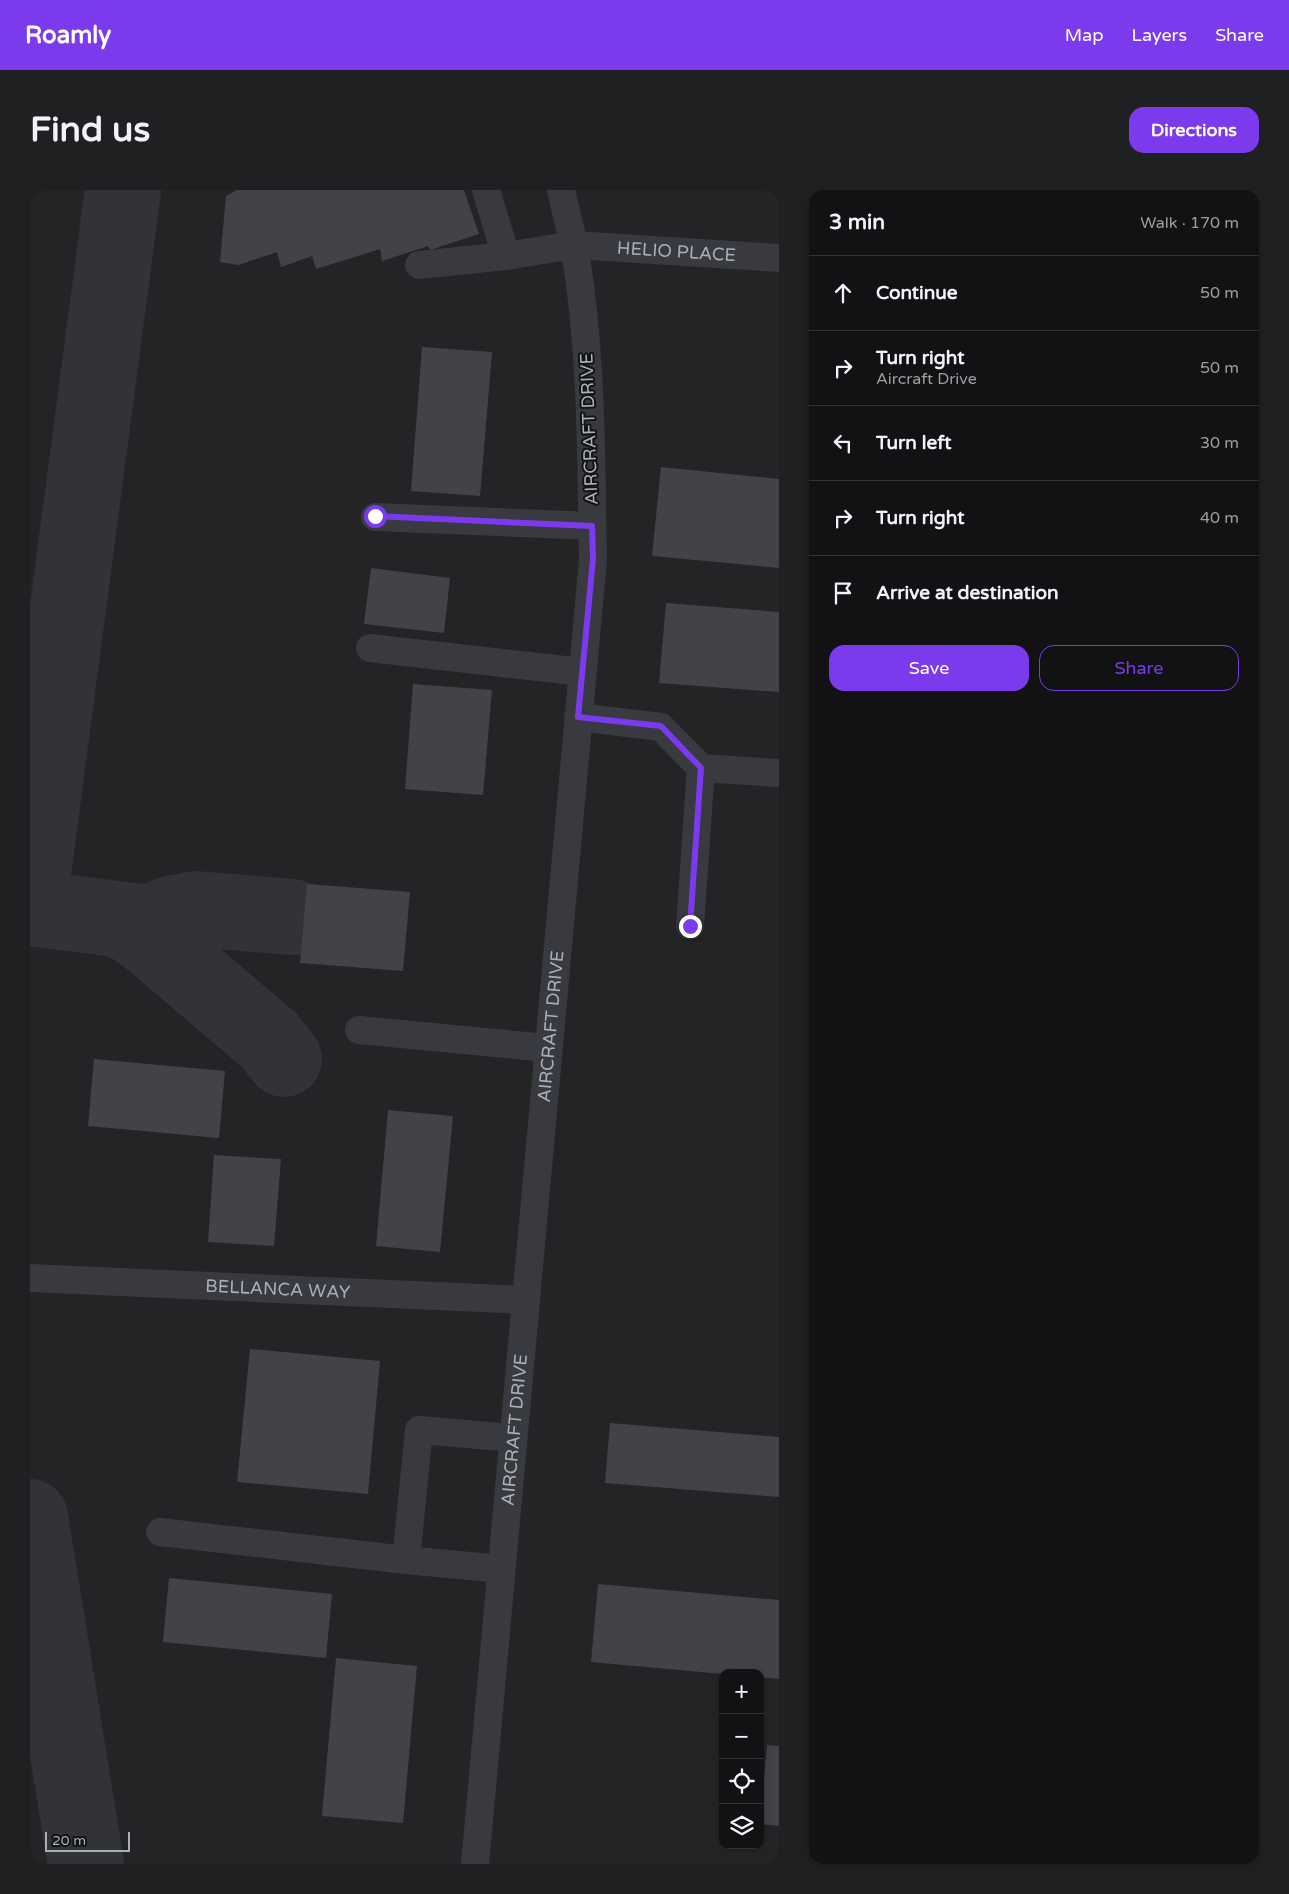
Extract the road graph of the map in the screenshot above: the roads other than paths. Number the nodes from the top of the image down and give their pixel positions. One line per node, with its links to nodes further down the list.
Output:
1 (486, 190): 4 (street)
2 (561, 190): 3 (street, AIRCRAFT DRIVE)
3 (574, 245): 4 (street, HELIO PLACE); 5 (street, HELIO PLACE); 8 (street, AIRCRAFT DRIVE)
4 (506, 256): 6 (street, HELIO PLACE)
5 (779, 258)
6 (419, 265)
7 (375, 516): 8 (street)
8 (592, 526): 10 (street, AIRCRAFT DRIVE)
9 (370, 648): 10 (street)
10 (582, 672): 11 (street, AIRCRAFT DRIVE)
11 (578, 717): 12 (street); 16 (street, AIRCRAFT DRIVE)
12 (701, 768): 13 (street); 14 (street)
13 (779, 773)
14 (690, 926)
15 (359, 1030): 16 (street)
16 (548, 1048): 18 (street, AIRCRAFT DRIVE)
17 (30, 1278): 18 (street, BELLANCA WAY)
18 (525, 1300): 19 (street, AIRCRAFT DRIVE)
19 (513, 1438): 21 (street); 22 (street, AIRCRAFT DRIVE)
20 (160, 1532): 21 (street)
21 (406, 1560): 22 (street)
22 (501, 1569): 23 (street, AIRCRAFT DRIVE)
23 (475, 1864)

